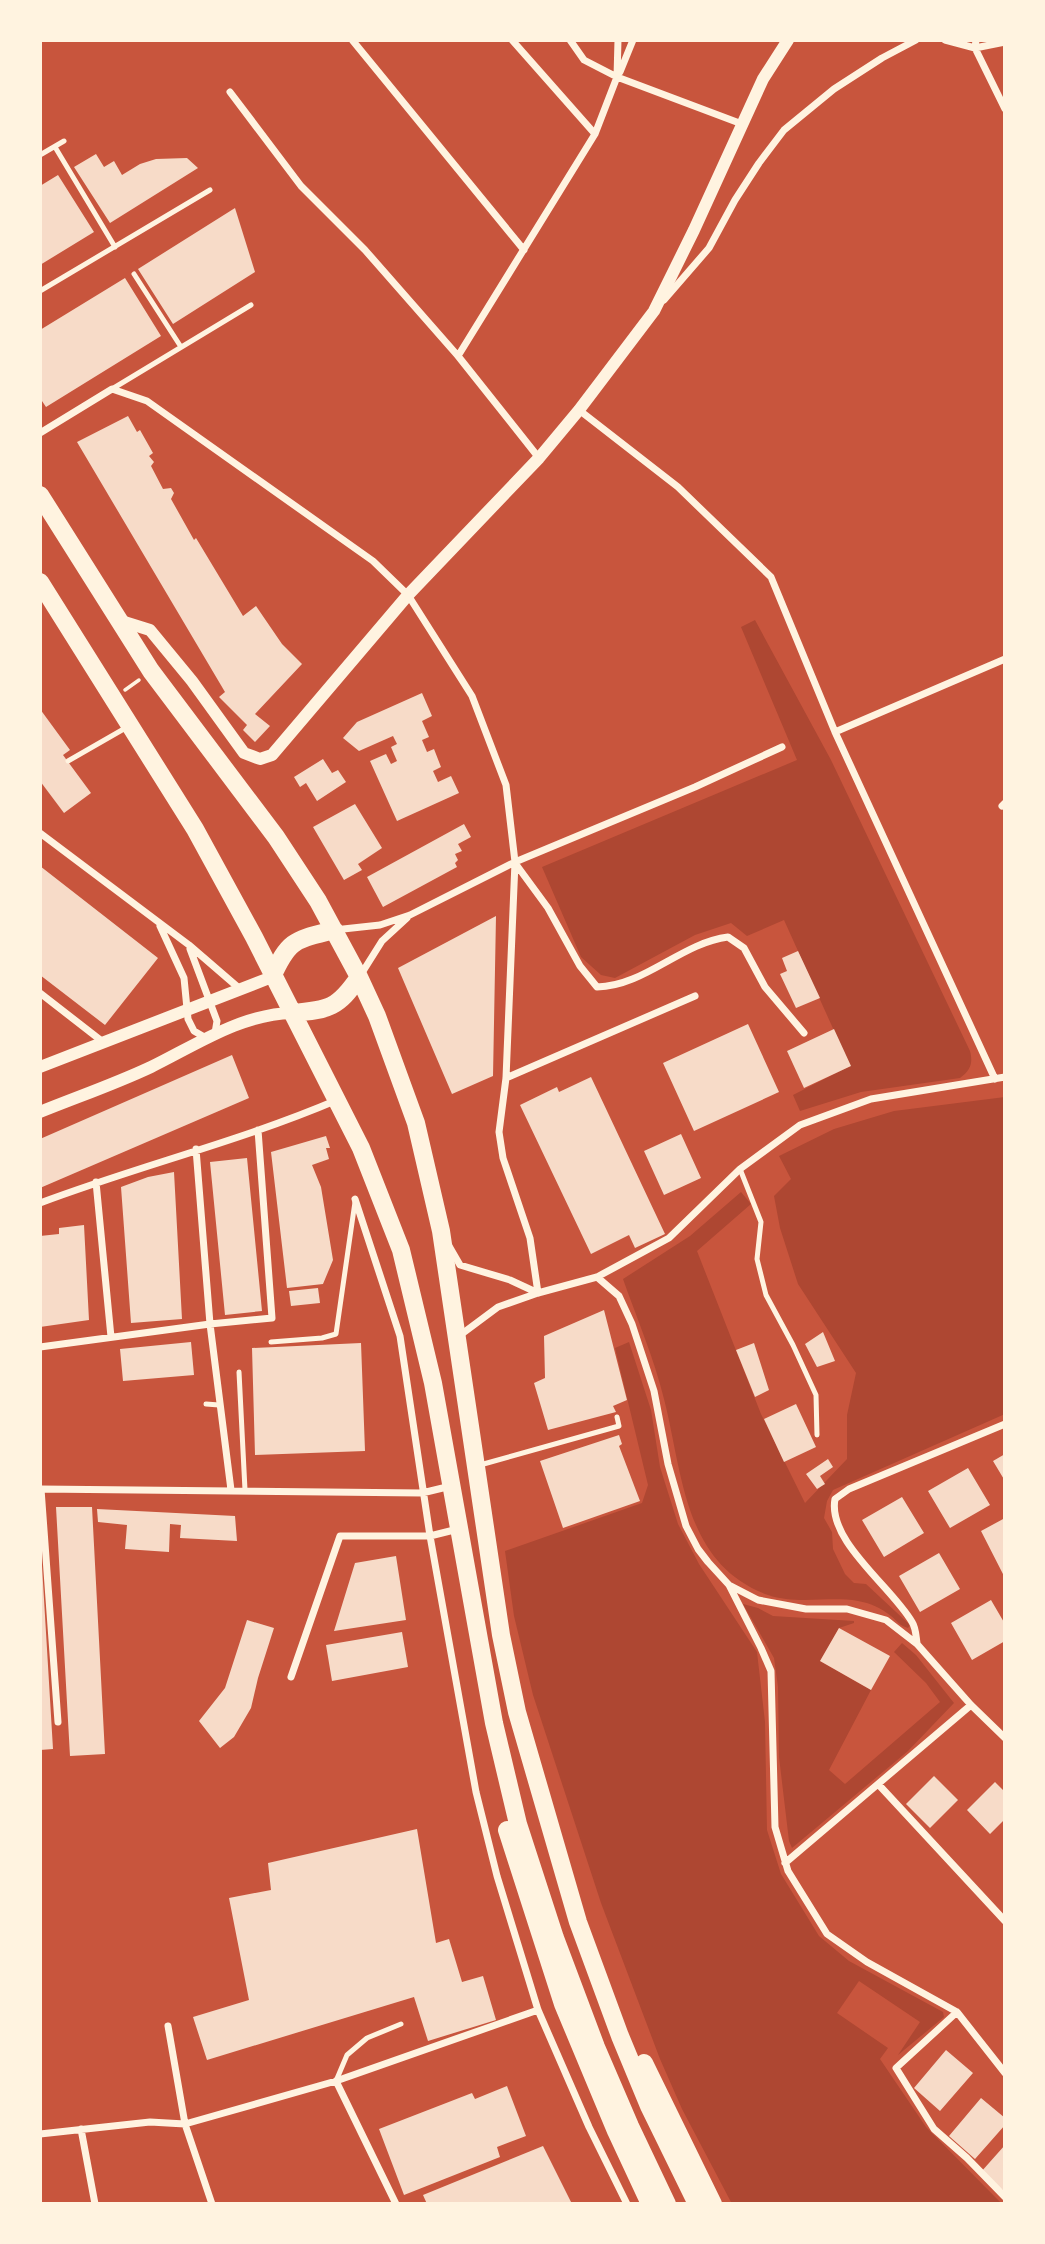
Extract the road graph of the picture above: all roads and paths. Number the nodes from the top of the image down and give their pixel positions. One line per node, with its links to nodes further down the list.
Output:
1 (512, 40): 15 (street)
2 (570, 40): 11 (street)
3 (618, 40): 11 (street)
4 (633, 40): 11 (street)
5 (788, 40): 14 (street)
6 (916, 40): 25 (street)
7 (945, 40): 10 (street)
8 (353, 41): 21 (street)
9 (1005, 43): 10 (street)
10 (975, 44): 13 (street)
11 (617, 77): 14 (street); 15 (street)
12 (230, 92): 27 (street)
13 (1005, 109)
14 (742, 124): 25 (street)
15 (595, 134): 21 (street)
16 (64, 141): 17 (lane)
17 (55, 147): 18 (lane); 20 (lane)
18 (40, 155)
19 (209, 190): 20 (lane)
20 (115, 247): 23 (lane)
21 (524, 250): 27 (street)
22 (134, 274): 26 (lane)
23 (40, 291)
24 (251, 305): 26 (lane)
25 (654, 311): 29 (street)
26 (181, 347): 28 (lane)
27 (458, 356): 31 (street)
28 (112, 389): 30 (street); 34 (street)
29 (579, 410): 31 (street); 40 (street)
30 (40, 433)
31 (539, 458): 34 (street)
32 (40, 495): 35 (highway)
33 (41, 585): 39 (highway)
34 (408, 595): 35 (street); 44 (street)
35 (118, 620): 47 (highway)
36 (1005, 659): 40 (street)
37 (143, 677): 38 (path)
38 (122, 692)
39 (131, 725): 42 (lane); 49 (highway)
40 (835, 732): 63 (street)
41 (782, 747): 44 (street)
42 (67, 752)
43 (40, 833): 46 (street)
44 (515, 862): 45 (street); 57 (street); 62 (street)
45 (410, 915): 47 (street); 50 (street)
46 (160, 926): 48 (street); 55 (street)
47 (334, 930): 49 (highway); 50 (highway)
48 (188, 945): 51 (street); 54 (street)
49 (272, 977): 51 (street); 56 (highway)
50 (359, 977): 56 (highway); 72 (highway)
51 (240, 989): 54 (street)
52 (40, 993): 59 (street)
53 (695, 996): 62 (street)
54 (210, 1001): 55 (street); 58 (street)
55 (188, 1009): 58 (street); 59 (street)
56 (292, 1013): 58 (street); 64 (highway)
57 (804, 1033)
58 (211, 1036): 65 (street)
59 (104, 1042): 60 (street)
60 (40, 1067)
61 (1005, 1077): 63 (street)
62 (506, 1078): 74 (street)
63 (995, 1079): 68 (street)
64 (338, 1099): 66 (street); 87 (highway)
65 (40, 1112)
66 (258, 1130): 67 (street); 75 (street)
67 (196, 1149): 69 (street); 75 (street)
68 (740, 1169): 73 (street); 85 (lane)
69 (96, 1182): 71 (street); 76 (street)
70 (355, 1199): 78 (lane); 91 (street)
71 (40, 1203)
72 (441, 1231): 74 (street); 77 (highway)
73 (597, 1277): 74 (street); 94 (street)
74 (538, 1293): 77 (street)
75 (210, 1324): 76 (street); 82 (street)
76 (111, 1337): 79 (street)
77 (458, 1337): 86 (highway)
78 (271, 1342)
79 (40, 1347)
80 (239, 1372): 90 (lane)
81 (205, 1404): 82 (lane)
82 (219, 1405): 89 (street)
83 (617, 1417): 86 (lane)
84 (1005, 1424): 95 (street)
85 (817, 1435)
86 (477, 1465): 98 (highway)
87 (451, 1486): 91 (street); 92 (highway)
88 (41, 1489): 89 (street); 99 (street)
89 (231, 1490): 90 (street)
90 (245, 1490): 91 (street)
91 (422, 1493): 93 (street)
92 (459, 1529): 93 (street); 100 (highway)
93 (430, 1536): 96 (street); 105 (street)
94 (729, 1585): 95 (street); 103 (street)
95 (917, 1644): 97 (street)
96 (291, 1677)
97 (971, 1704): 101 (street); 102 (street)
98 (517, 1712): 121 (highway); 122 (highway)
99 (58, 1722)
100 (494, 1723): 119 (highway); 120 (highway)
101 (1005, 1738)
102 (878, 1784): 103 (street); 104 (street)
103 (785, 1863): 106 (street)
104 (1005, 1921)
105 (538, 2010): 110 (street); 118 (street)
106 (957, 2012): 109 (street); 114 (street)
107 (401, 2024): 110 (lane)
108 (169, 2026): 111 (street)
109 (1005, 2073)
110 (336, 2081): 111 (street); 117 (street)
111 (185, 2124): 112 (street); 116 (street)
112 (81, 2129): 113 (street); 115 (street)
113 (40, 2134)
114 (1005, 2197)
115 (95, 2204)
116 (212, 2204)
117 (396, 2204)
118 (627, 2204)
119 (650, 2204)
120 (667, 2204)
121 (697, 2204)
122 (713, 2204)

